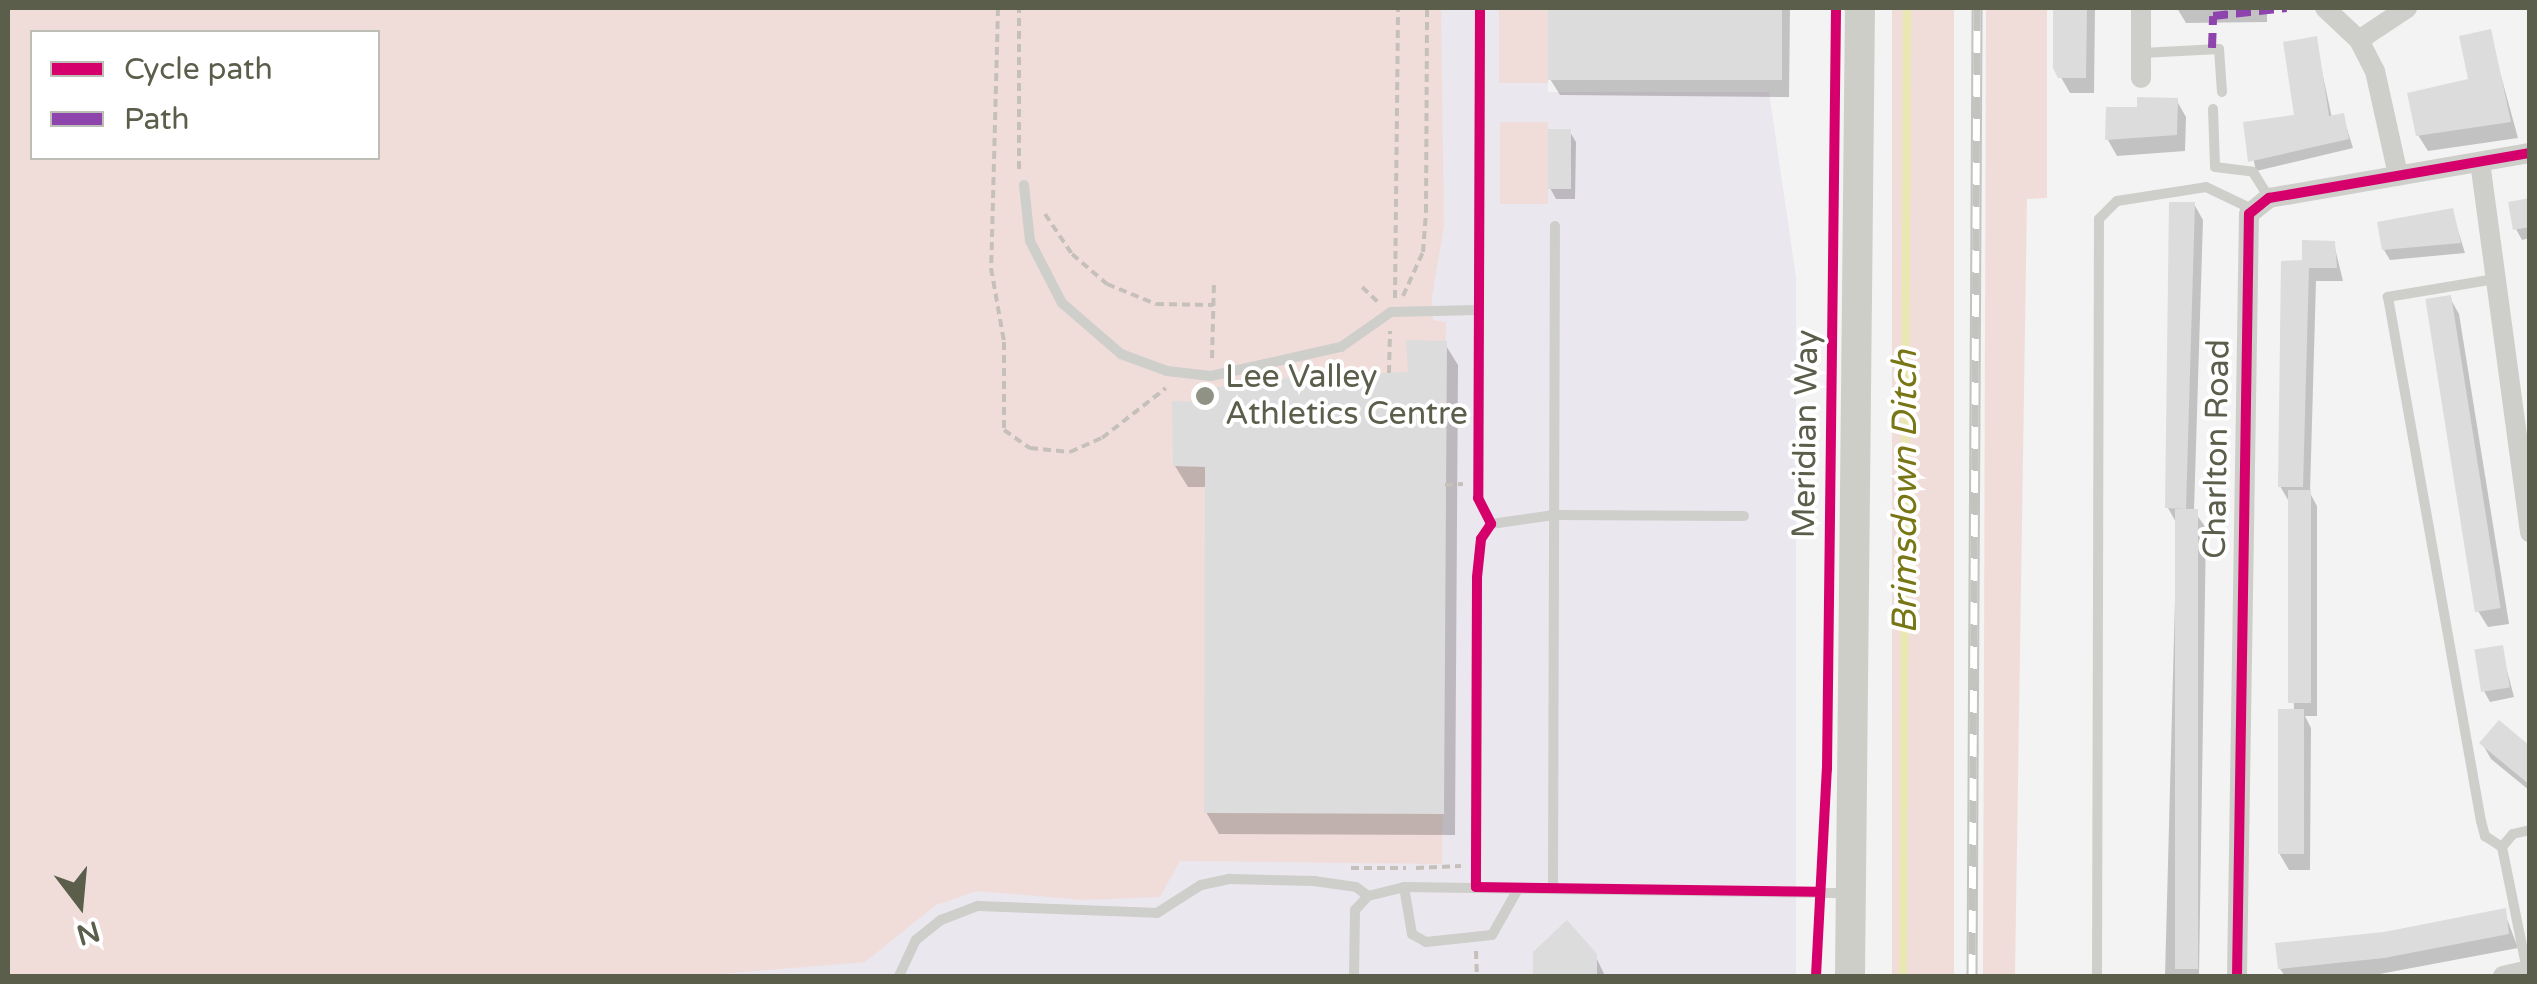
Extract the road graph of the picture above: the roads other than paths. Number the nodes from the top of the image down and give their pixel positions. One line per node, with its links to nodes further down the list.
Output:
1 (1480, 8): 18 (lane)
2 (1860, 8): 29 (main road, Meridian Way)
3 (2141, 8): 7 (street)
4 (2325, 8): 6 (street)
5 (2407, 8): 6 (street)
6 (2359, 40): 13 (street)
7 (2141, 53): 8 (street); 9 (lane)
8 (2141, 78)
9 (2222, 92)
10 (2213, 109): 15 (lane)
11 (2530, 153): 12 (street)
12 (2480, 162): 13 (street); 17 (street)
13 (2398, 175): 15 (street)
14 (1024, 185): 18 (lane)
15 (2260, 203): 35 (lane); 36 (street, Charlton Road)
16 (1555, 226): 19 (lane)
17 (2495, 279): 22 (street); 24 (lane)
18 (1477, 310): 21 (lane)
19 (1554, 515): 20 (lane); 21 (lane); 28 (lane)
20 (1744, 516)
21 (1491, 524): 26 (lane)
22 (2530, 533)
23 (2530, 830): 24 (lane)
24 (2502, 846): 31 (lane)
25 (1404, 887): 26 (lane); 27 (lane); 30 (lane)
26 (1476, 887): 27 (lane)
27 (1518, 888): 28 (lane)
28 (1553, 889): 29 (lane)
29 (1850, 893): 34 (main road, Meridian Way)
30 (1368, 896): 32 (lane); 33 (lane)
31 (2528, 970): 37 (street)
32 (899, 976)
33 (1354, 976)
34 (1850, 976)
35 (2097, 976)
36 (2237, 976)
37 (2503, 976)

